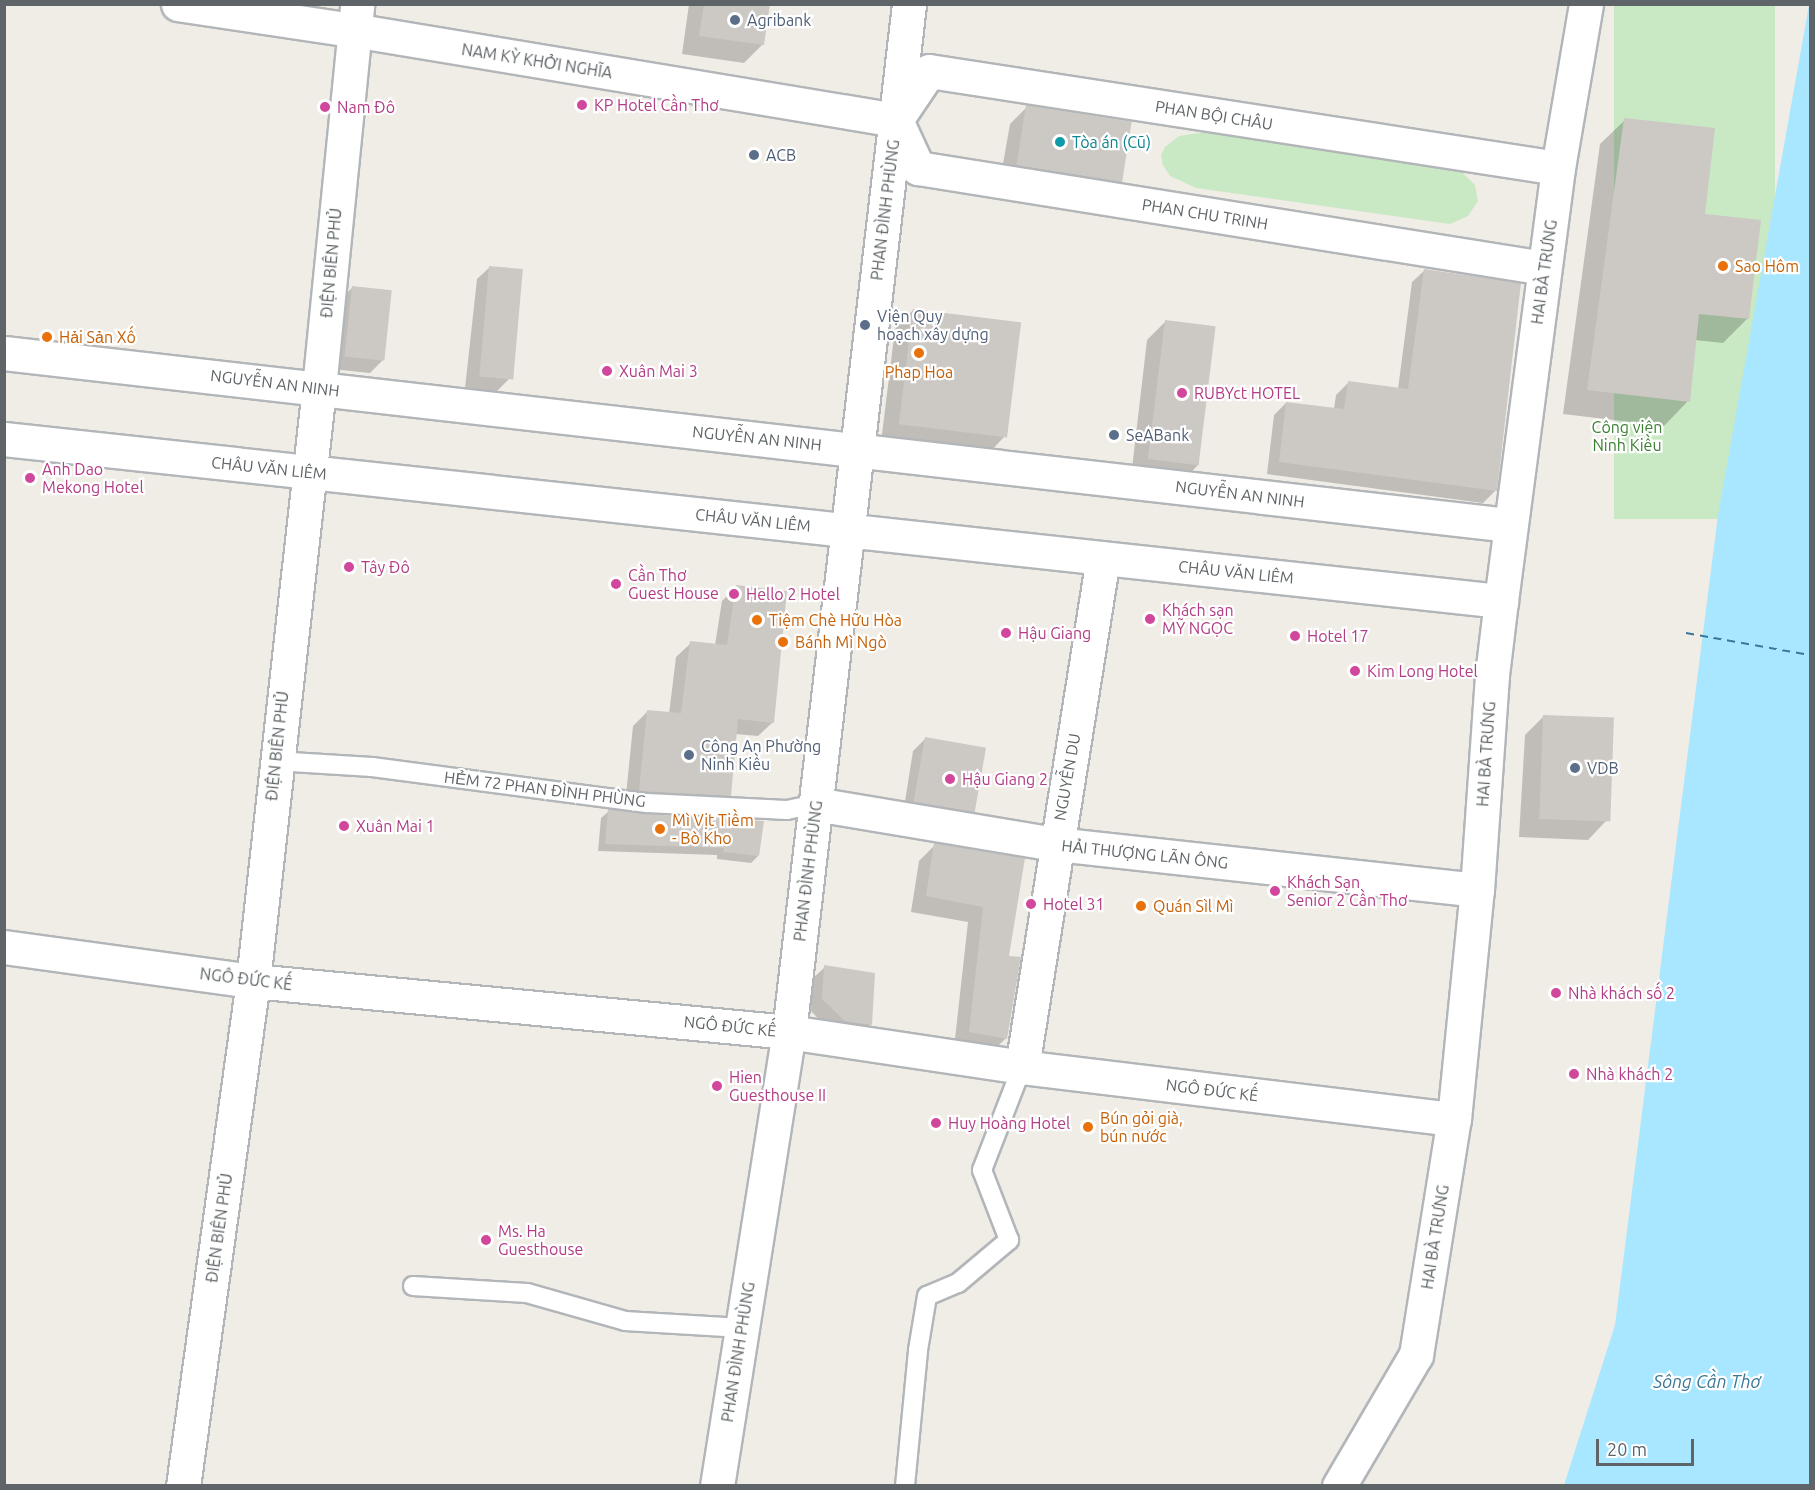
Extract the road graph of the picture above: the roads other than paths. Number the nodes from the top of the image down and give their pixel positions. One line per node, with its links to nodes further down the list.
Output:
1 (178, 4): 4 (street, NAM KỲ KHỞI NGHĨA)
2 (909, 4): 5 (street, PHAN ĐÌNH PHÙNG)
3 (1586, 4): 6 (street, HAI BÀ TRƯNG)
4 (355, 17): 5 (street, NAM KỲ KHỞI NGHĨA); 9 (street, ĐIỆN BIÊN PHỦ)
5 (896, 120): 6 (street, PHAN BỘI CHÂU); 7 (street, PHAN CHU TRINH); 11 (street, PHAN ĐÌNH PHÙNG)
6 (1558, 168): 7 (street, HAI BÀ TRƯNG)
7 (1544, 268): 13 (street, HAI BÀ TRƯNG)
8 (4, 353): 9 (street, NGUYỄN AN NINH)
9 (319, 388): 11 (street, NGUYỄN AN NINH); 12 (street, ĐIỆN BIÊN PHỦ)
10 (4, 439): 12 (street, CHÂU VĂN LIÊM)
11 (857, 450): 13 (street, NGUYỄN AN NINH); 14 (street, PHAN ĐÌNH PHÙNG)
12 (308, 472): 14 (street, CHÂU VĂN LIÊM); 17 (street, ĐIỆN BIÊN PHỦ)
13 (1510, 525): 16 (street, HAI BÀ TRƯNG)
14 (848, 530): 15 (street, CHÂU VĂN LIÊM); 18 (street, PHAN ĐÌNH PHÙNG)
15 (1103, 558): 16 (street, CHÂU VĂN LIÊM); 19 (street, NGUYỄN DU)
16 (1501, 601): 20 (street, HAI BÀ TRƯNG)
17 (275, 761): 18 (lane, HẺM 72 PHAN ĐÌNH PHÙNG); 22 (street, ĐIỆN BIÊN PHỦ)
18 (815, 804): 19 (street, HẢI THƯỢNG LÃN ÔNG); 23 (street, PHAN ĐÌNH PHÙNG)
19 (1055, 844): 20 (street, HẢI THƯỢNG LÃN ÔNG); 24 (street, NGUYỄN DU)
20 (1477, 890): 25 (street, HAI BÀ TRƯNG)
21 (4, 947): 22 (street, NGÔ ĐỨC KẾ)
22 (253, 981): 23 (street, NGÔ ĐỨC KẾ); 28 (street, ĐIỆN BIÊN PHỦ)
23 (789, 1032): 24 (street, NGÔ ĐỨC KẾ); 27 (street, PHAN ĐÌNH PHÙNG)
24 (1022, 1067): 25 (street, NGÔ ĐỨC KẾ); 30 (lane)
25 (1454, 1119): 31 (street, HAI BÀ TRƯNG)
26 (413, 1286): 27 (lane)
27 (742, 1328): 29 (street, PHAN ĐÌNH PHÙNG)
28 (183, 1485)
29 (717, 1485)
30 (905, 1485)
31 (1339, 1485)

